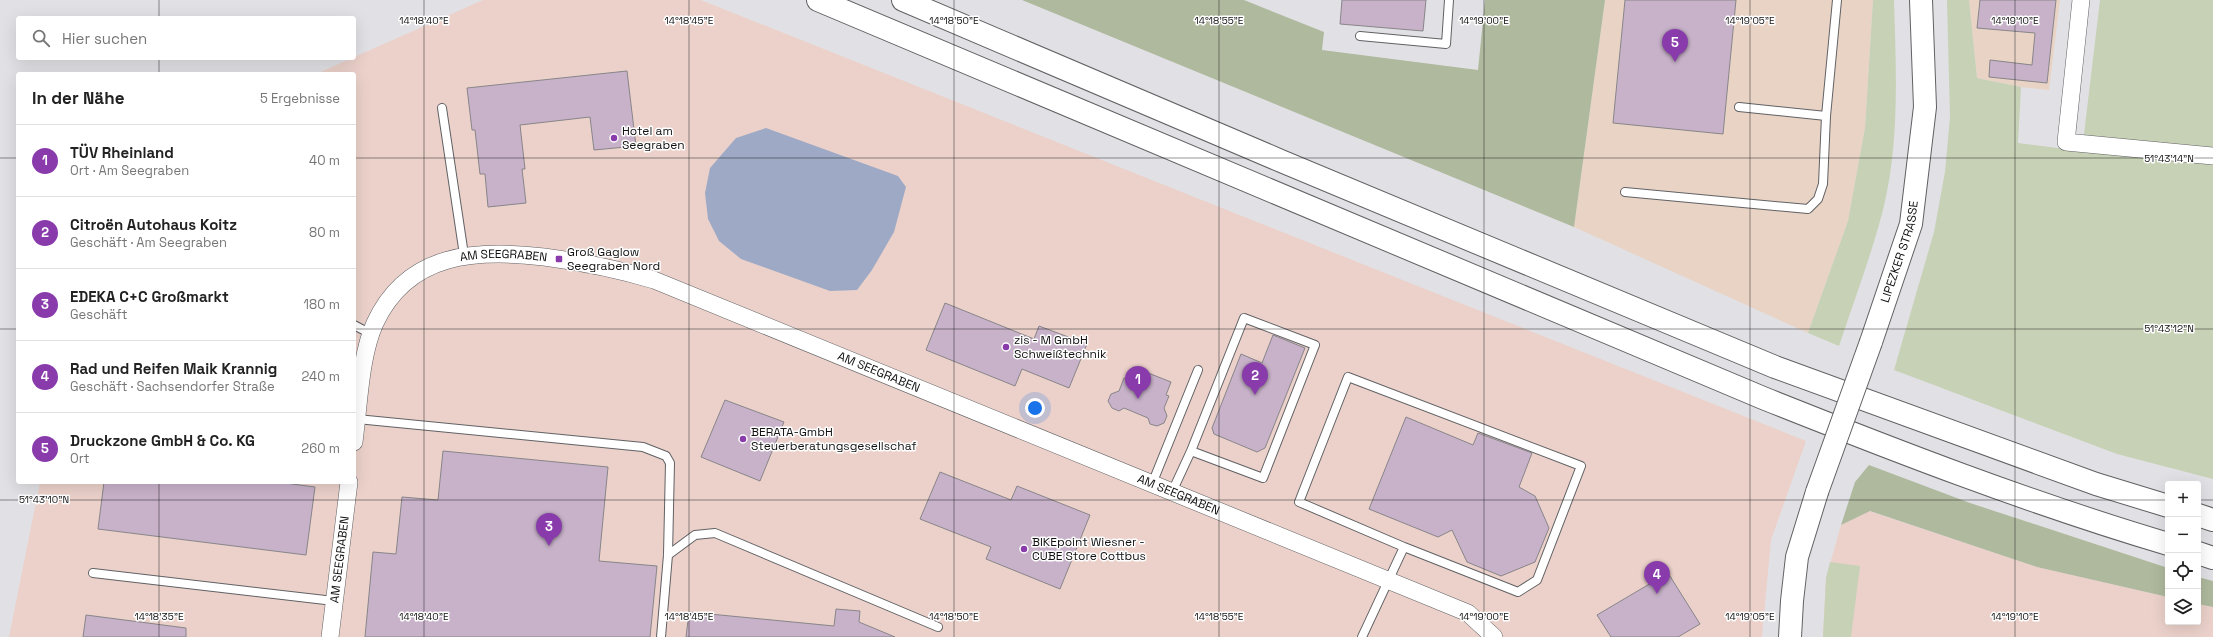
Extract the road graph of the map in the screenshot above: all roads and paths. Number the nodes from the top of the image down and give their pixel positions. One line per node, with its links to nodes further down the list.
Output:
1 (818, 0): 26 (main road)
2 (903, 0): 23 (main road)
3 (1449, 0): 7 (lane)
4 (1837, 0): 10 (lane)
5 (1921, 0): 39 (main road, LIPEZKER STRASSE, bridge)
6 (2081, 0): 11 (street)
7 (1360, 36)
8 (1739, 107): 10 (lane)
9 (442, 108): 13 (lane)
10 (1826, 116): 12 (lane)
11 (2213, 156)
12 (1625, 192)
13 (464, 255): 15 (street, AM SEEGRABEN); 21 (street, AM SEEGRABEN)
14 (356, 326): 15 (lane)
15 (371, 334): 17 (street, AM SEEGRABEN)
16 (1198, 370): 21 (lane)
17 (357, 419): 18 (street, AM SEEGRABEN); 29 (lane)
18 (356, 427)
19 (1191, 451): 19 (lane); 22 (lane)
20 (349, 484): 33 (street, AM SEEGRABEN)
21 (1152, 484): 22 (street, AM SEEGRABEN)
22 (1172, 492): 32 (street, AM SEEGRABEN)
23 (2165, 505)
24 (2201, 516): 25 (main road)
25 (2213, 520)
26 (2165, 543)
27 (1404, 546): 27 (lane); 32 (lane)
28 (2201, 554): 30 (main road)
29 (668, 555): 34 (lane); 36 (lane)
30 (2213, 558)
31 (93, 573): 33 (lane)
32 (1388, 580): 37 (lane); 38 (street, AM SEEGRABEN)
33 (334, 601): 35 (street, AM SEEGRABEN)
34 (938, 627)
35 (330, 637)
36 (661, 637)
37 (1362, 637)
38 (1494, 637)
39 (1790, 637)

